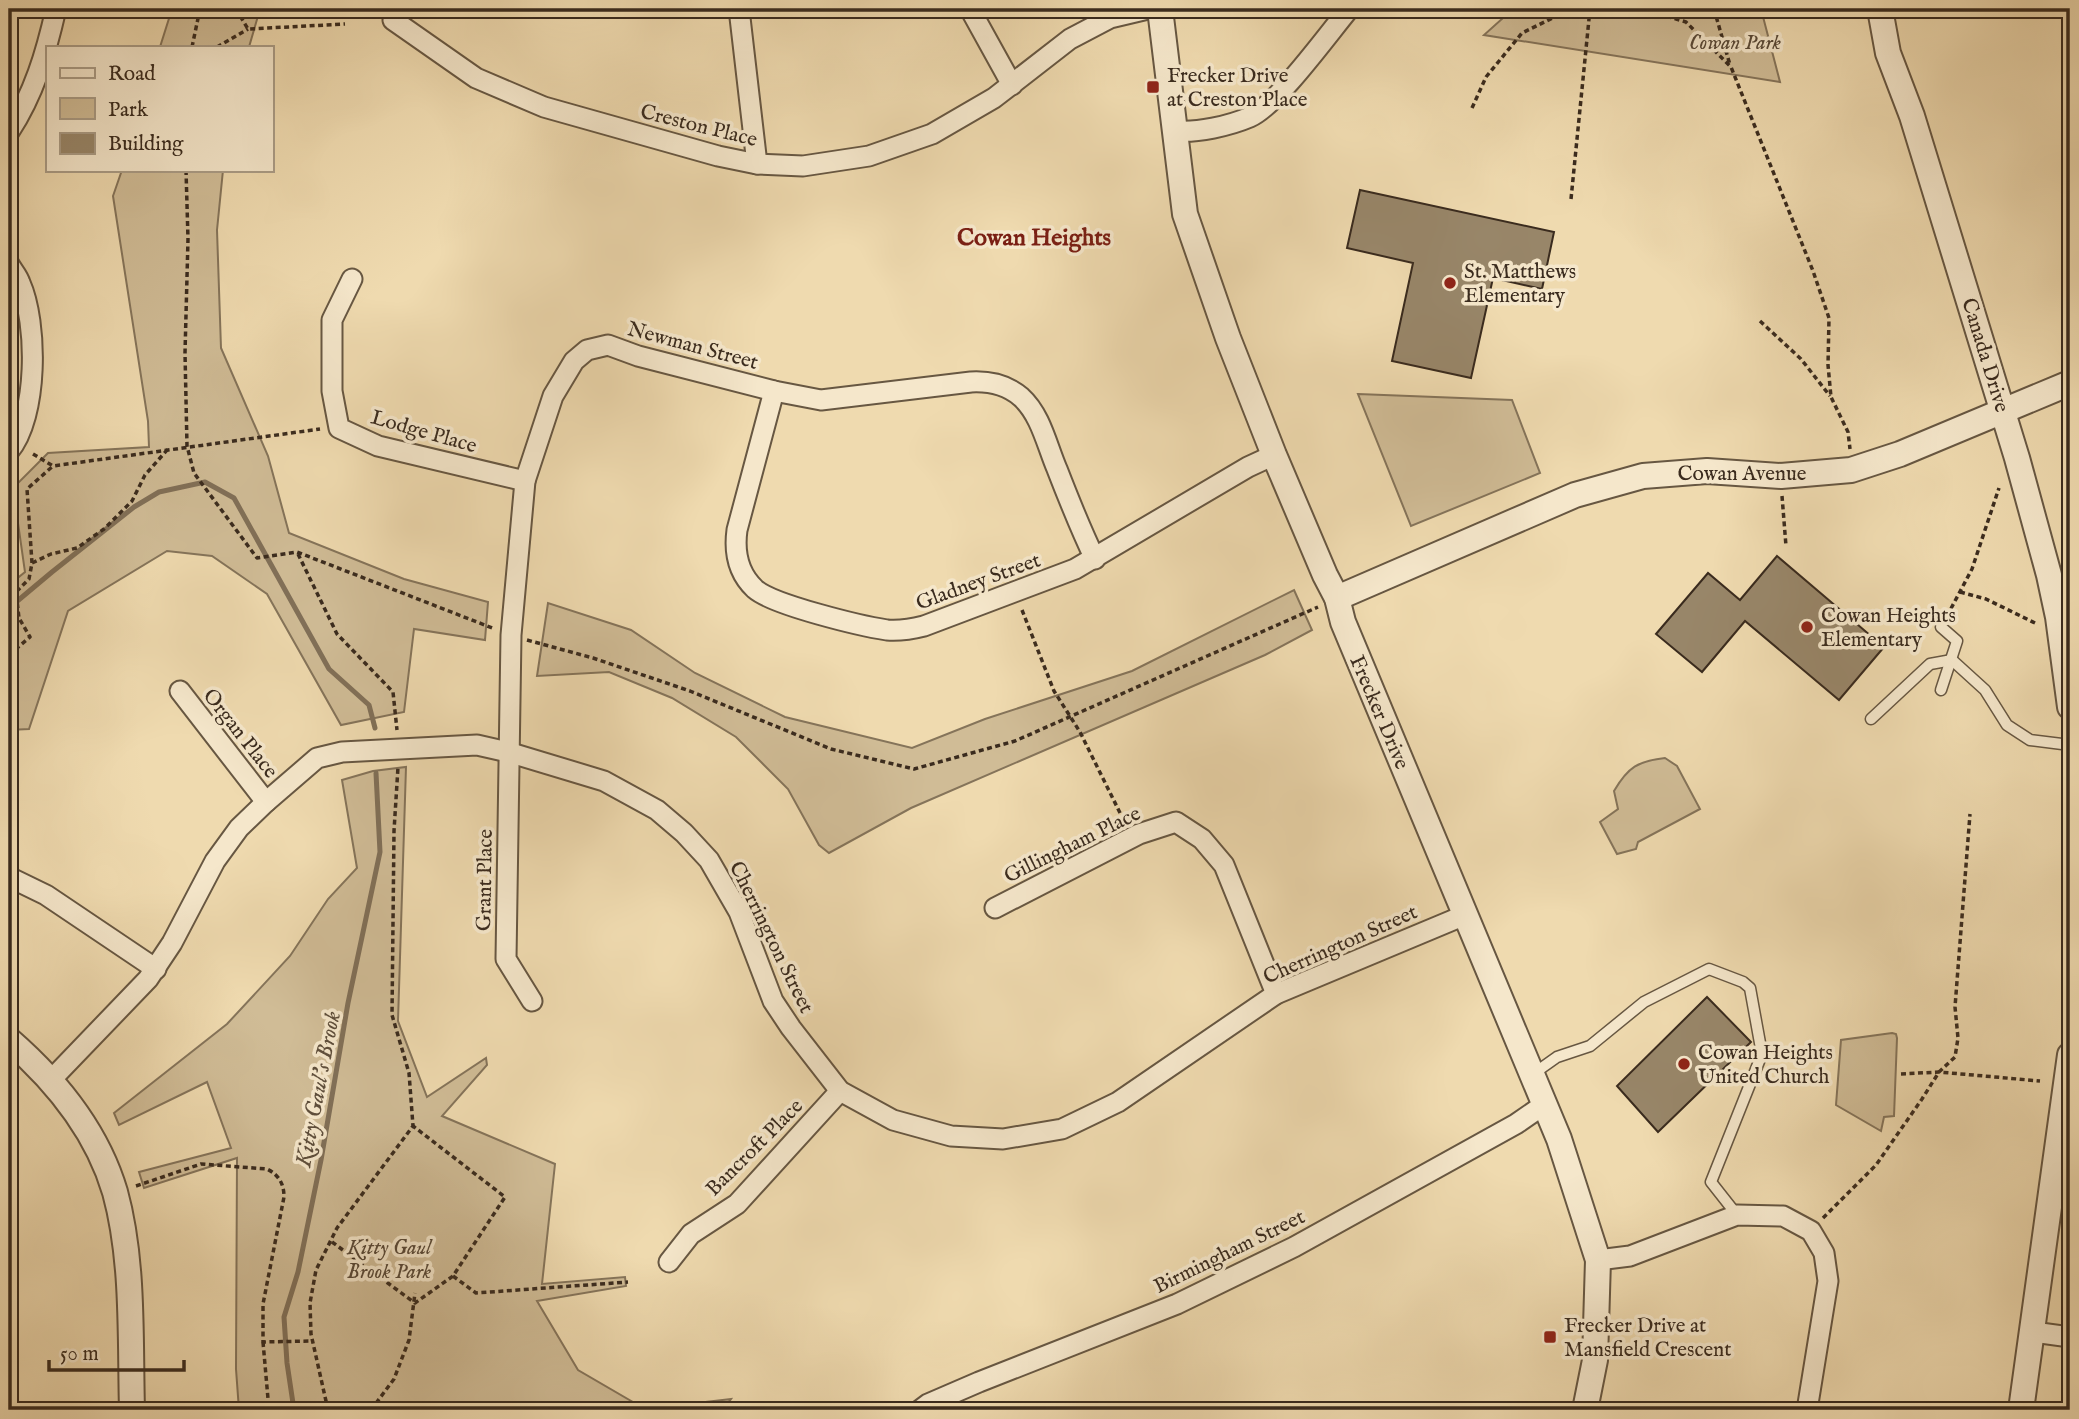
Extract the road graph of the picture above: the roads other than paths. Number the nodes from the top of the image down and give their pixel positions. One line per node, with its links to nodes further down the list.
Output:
1 (56, 9): 9 (street)
2 (739, 9): 14 (street)
3 (971, 9): 11 (street)
4 (1148, 9): 11 (street, Creston Place)
5 (1160, 9): 12 (street, Frecker Drive)
6 (1349, 9): 12 (street)
7 (1880, 9): 19 (street, Canada Drive)
8 (393, 20): 14 (street, Creston Place)
9 (46, 46)
10 (46, 46): 13 (street)
11 (1012, 85): 14 (street, Creston Place)
12 (1175, 131): 21 (street, Frecker Drive)
13 (9, 132)
14 (757, 164)
15 (9, 264): 20 (street)
16 (352, 279): 22 (street, Lodge Place)
17 (2070, 383): 19 (street, Cowan Avenue)
18 (774, 391): 22 (street, Newman Street); 23 (street, Newman Street); 23 (street, Gladney Street)
19 (2004, 410): 24 (street, Cowan Avenue); 29 (street, Canada Drive)
20 (9, 452)
21 (1274, 455): 23 (street, Gladney Street); 24 (street, Frecker Drive)
22 (525, 481): 32 (street, Newman Street)
23 (1095, 559)
24 (1328, 603): 36 (street, Frecker Drive)
25 (1941, 627): 26 (lane)
26 (1952, 660): 27 (lane); 30 (lane); 31 (lane)
27 (1941, 690)
28 (180, 691): 33 (street, Organ Place)
29 (2070, 707)
30 (1871, 719)
31 (2070, 745)
32 (508, 752): 33 (street, Cherrington Street); 39 (street, Grant Place); 44 (street, Cherrington Street)
33 (266, 802): 37 (street, Cherrington Street)
34 (9, 877): 37 (street)
35 (995, 908): 38 (street, Gillingham Place)
36 (1465, 915): 38 (street, Cherrington Street); 42 (street, Frecker Drive)
37 (156, 968): 43 (street, Cherrington Street)
38 (1276, 995): 44 (street, Cherrington Street)
39 (532, 1001)
40 (9, 1040): 43 (street)
41 (2070, 1055): 49 (street)
42 (1533, 1074): 45 (street, Frecker Drive); 46 (lane)
43 (50, 1081): 51 (street)
44 (840, 1091): 48 (street, Bancroft Place)
45 (1545, 1104): 47 (street, Frecker Drive); 52 (street, Birmingham Street)
46 (1737, 1215): 47 (street); 54 (street)
47 (1598, 1260): 53 (street, Frecker Drive)
48 (669, 1262)
49 (2033, 1332): 50 (street); 55 (street)
50 (2070, 1337)
51 (132, 1410)
52 (920, 1410)
53 (1585, 1410)
54 (1807, 1410)
55 (2021, 1410)

